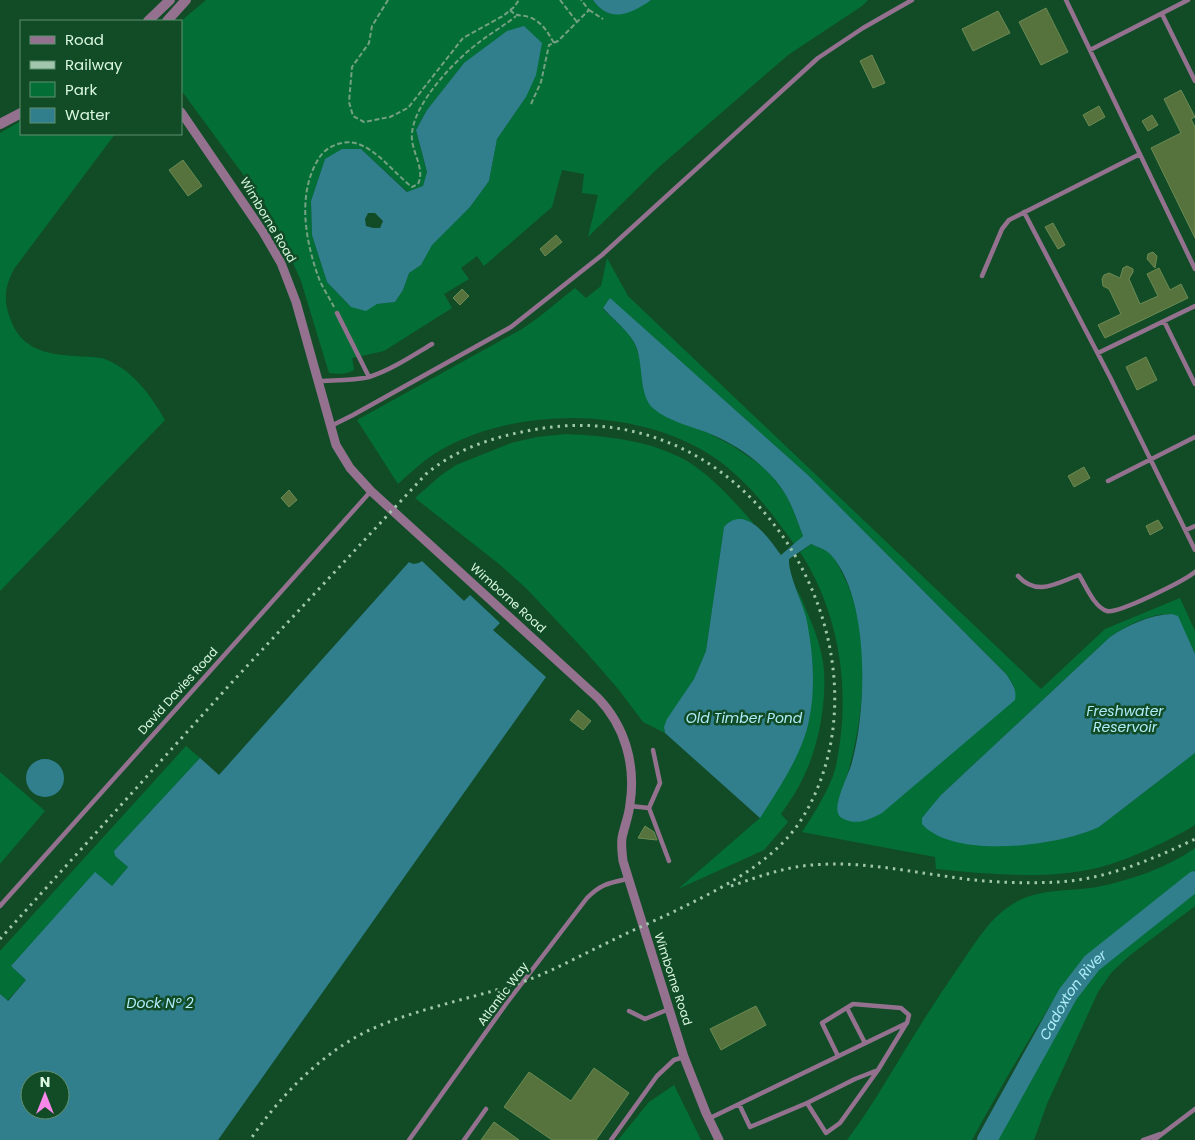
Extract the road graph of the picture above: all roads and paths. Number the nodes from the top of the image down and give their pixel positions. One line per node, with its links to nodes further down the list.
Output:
1 (170, 0): 15 (street)
2 (186, 0): 16 (street)
3 (388, 0): 10 (path)
4 (518, 0): 10 (path)
5 (560, 0): 17 (path)
6 (581, 0): 11 (path)
7 (912, 0): 37 (lane)
8 (1066, 0): 19 (lane)
9 (1188, 0): 12 (lane)
10 (510, 10): 13 (path)
11 (589, 10): 14 (path); 17 (path)
12 (1162, 14): 19 (lane); 20 (lane)
13 (516, 16): 18 (path); 30 (path)
14 (603, 19)
15 (149, 20)
16 (168, 20)
17 (577, 22): 18 (path)
18 (554, 43): 21 (path)
19 (1090, 50): 25 (lane)
20 (1195, 81)
21 (531, 104)
22 (20, 113): 24 (street)
23 (182, 113): 35 (street, Wimborne Road)
24 (0, 124)
25 (1140, 154): 26 (lane); 27 (lane)
26 (1024, 212): 28 (lane); 33 (lane)
27 (1195, 269)
28 (982, 276)
29 (1195, 306): 31 (lane)
30 (338, 313): 34 (lane)
31 (1164, 321): 33 (lane); 36 (lane)
32 (432, 344): 34 (lane)
33 (1098, 354): 39 (lane)
34 (369, 376): 35 (lane)
35 (318, 381): 37 (street, Wimborne Road)
36 (1195, 384)
37 (331, 426): 41 (street, Wimborne Road)
38 (1195, 437): 39 (lane)
39 (1151, 459): 40 (lane); 43 (lane)
40 (1108, 481)
41 (371, 490): 48 (street, Wimborne Road); 52 (lane, David Davies Road)
42 (1195, 526): 43 (lane)
43 (1186, 530): 44 (lane)
44 (1195, 550)
45 (1195, 572): 46 (lane)
46 (1018, 576)
47 (653, 750): 49 (lane)
48 (630, 806): 49 (lane); 51 (street, Wimborne Road)
49 (649, 808): 50 (lane)
50 (669, 861)
51 (628, 879): 53 (street, Wimborne Road); 67 (lane, Atlantic Way)
52 (0, 906)
53 (670, 1008): 55 (lane); 59 (street, Wimborne Road)
54 (847, 1008): 56 (lane); 57 (lane); 58 (lane)
55 (629, 1011)
56 (907, 1023): 57 (lane); 60 (lane)
57 (865, 1043): 58 (lane)
58 (838, 1056): 62 (lane)
59 (684, 1058): 65 (street, Wimborne Road); 69 (lane)
60 (878, 1070): 61 (lane); 61 (lane)
61 (807, 1103): 62 (lane)
62 (739, 1104): 65 (lane)
63 (1195, 1108): 66 (lane)
64 (486, 1109): 68 (lane)
65 (708, 1119): 70 (street, Wimborne Road)
66 (1164, 1132): 71 (lane); 72 (lane)
67 (409, 1140)
68 (464, 1140)
69 (611, 1140)
70 (719, 1140)
71 (1143, 1140)
72 (1154, 1140)

